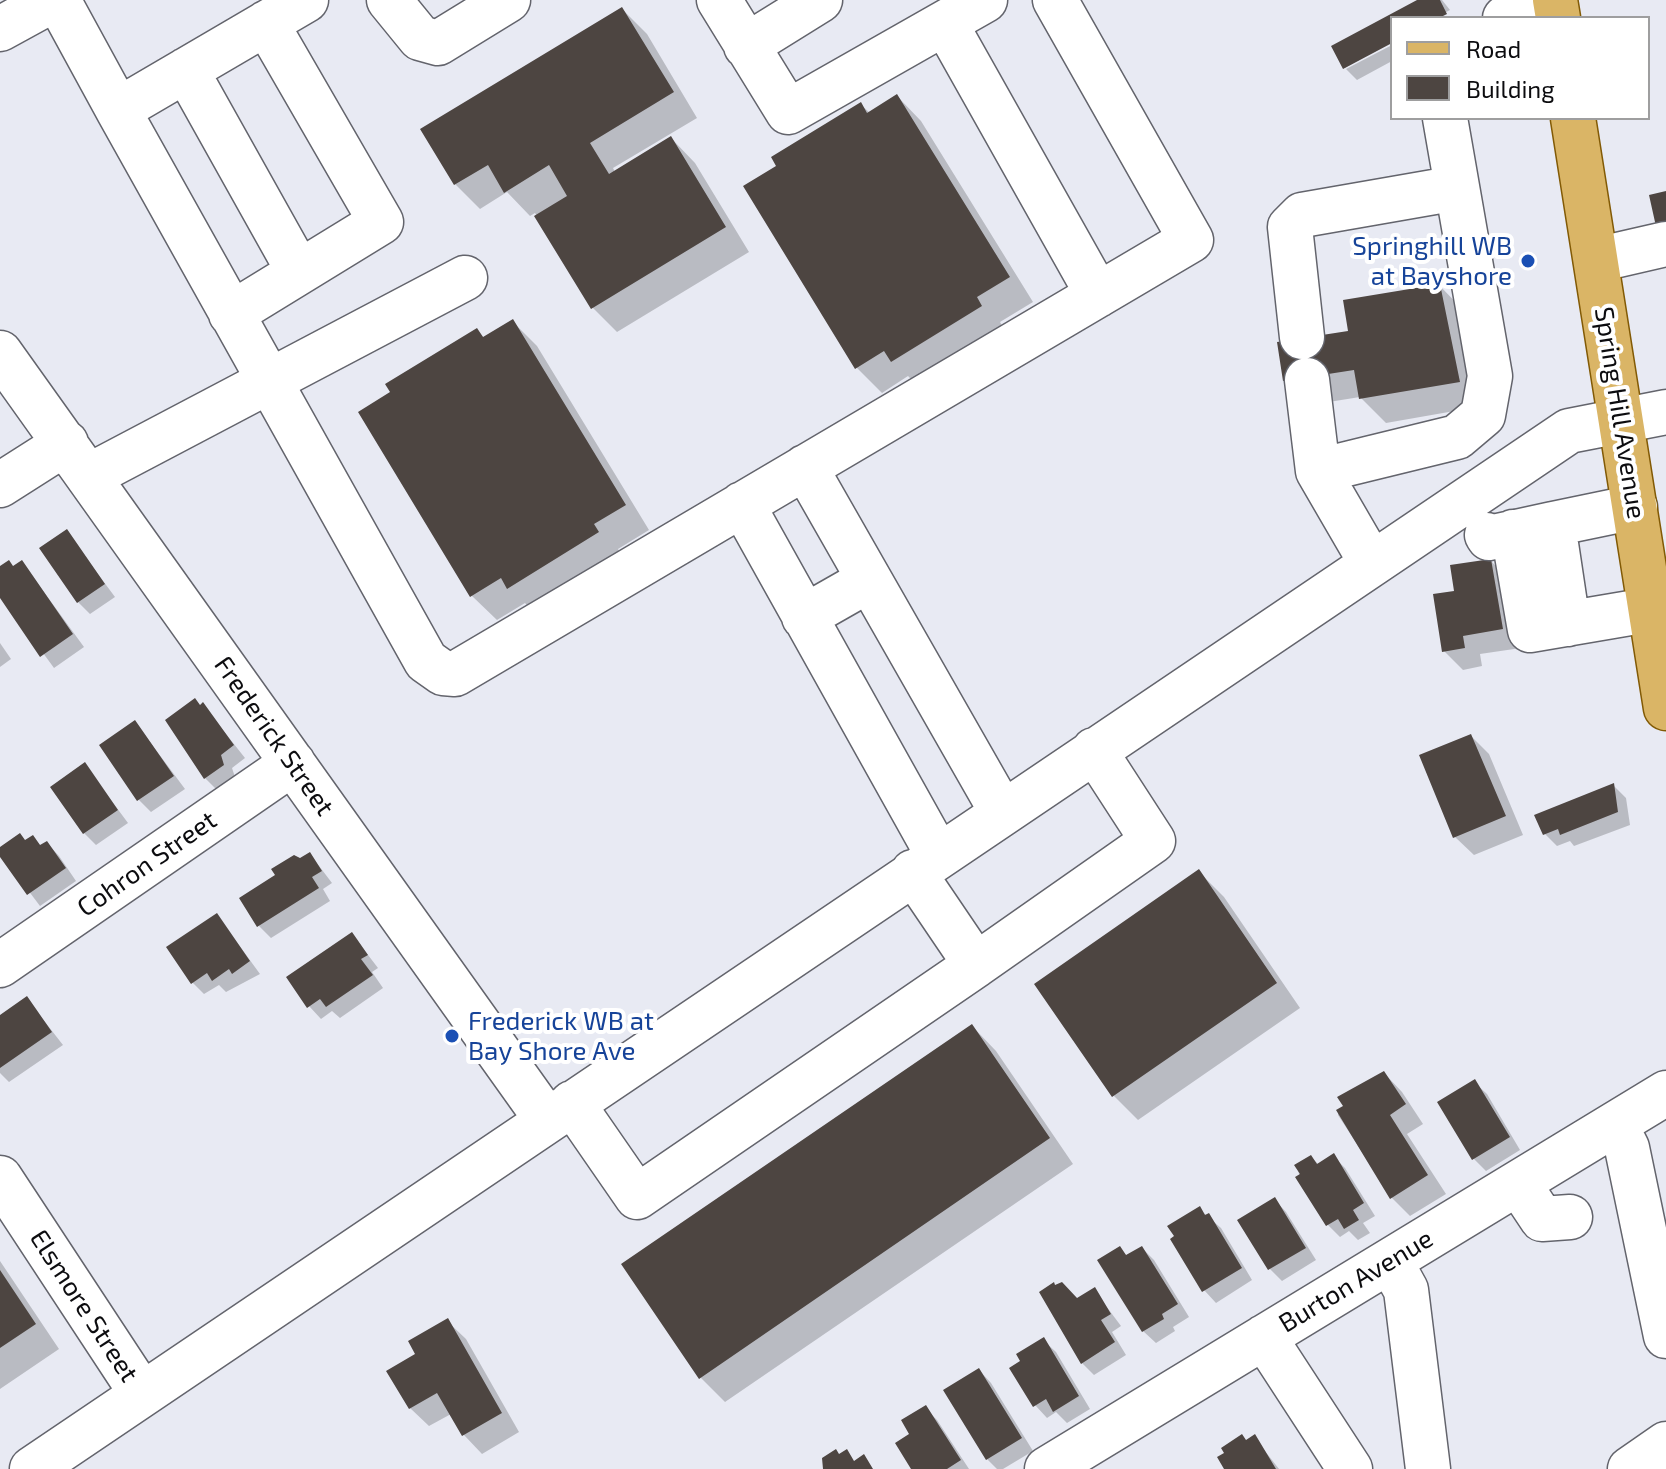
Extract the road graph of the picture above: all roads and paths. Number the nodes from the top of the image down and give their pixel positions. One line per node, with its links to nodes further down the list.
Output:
1 (56, 0): 13 (street); 16 (street)
2 (306, 0): 11 (street)
3 (389, 0): 4 (street)
4 (508, 0)
5 (719, 0): 14 (street)
6 (820, 0): 14 (street)
7 (985, 0): 12 (street)
8 (1055, 0): 24 (street)
9 (1554, 0): 10 (street)
10 (1510, 16)
11 (266, 23): 15 (street); 22 (street)
12 (945, 23): 14 (street); 24 (street)
13 (0, 29)
14 (746, 46)
15 (186, 70): 16 (street); 22 (street)
16 (118, 110): 25 (street)
17 (1445, 120): 19 (street)
18 (1573, 120): 21 (main road, Spring Hill Avenue)
19 (1457, 188): 26 (street); 34 (street)
20 (1666, 244): 21 (street)
21 (1596, 260): 31 (main road, Spring Hill Avenue)
22 (299, 272): 25 (street)
23 (465, 278): 29 (street)
24 (1098, 295): 33 (street)
25 (231, 314): 29 (street)
26 (1302, 337)
27 (0, 353): 32 (street, Frederick Street)
28 (1307, 380): 34 (street)
29 (268, 382): 32 (street); 38 (street)
30 (1666, 412): 31 (street)
31 (1621, 419): 35 (street); 39 (main road, Spring Hill Avenue)
32 (78, 460): 36 (street); 47 (street, Frederick Street)
33 (805, 467): 38 (street); 42 (street)
34 (1318, 471): 41 (street)
35 (1507, 472): 37 (street); 40 (street)
36 (0, 485)
37 (1466, 501): 40 (street); 41 (street)
38 (742, 504): 44 (street)
39 (1635, 507): 40 (street); 43 (main road, Spring Hill Avenue)
40 (1534, 528): 43 (street)
41 (1372, 564): 46 (street)
42 (869, 580): 44 (street); 48 (street)
43 (1658, 608): 45 (main road, Spring Hill Avenue)
44 (804, 617): 49 (street)
45 (1666, 708)
46 (1094, 750): 48 (street); 51 (street)
47 (293, 763): 50 (street, Cohron Street); 53 (street, Frederick Street)
48 (1002, 812): 49 (street)
49 (926, 863): 51 (street); 53 (street)
50 (0, 965)
51 (976, 965): 53 (street, Frederick Street)
52 (1666, 1093): 54 (street, Burton Avenue)
53 (560, 1111): 61 (street)
54 (1615, 1124): 56 (street, Burton Avenue); 57 (street)
55 (0, 1178): 61 (street, Elsmore Street)
56 (1518, 1183): 57 (street); 58 (street, Burton Avenue)
57 (1638, 1201): 59 (street)
58 (1390, 1261): 60 (street, Burton Avenue); 66 (street)
59 (1666, 1336)
60 (1264, 1337): 64 (street, Burton Avenue); 65 (street)
61 (142, 1394): 63 (street)
62 (1666, 1444): 67 (street)
63 (32, 1469)
64 (1047, 1469)
65 (1350, 1469)
66 (1428, 1469)
67 (1630, 1469)

